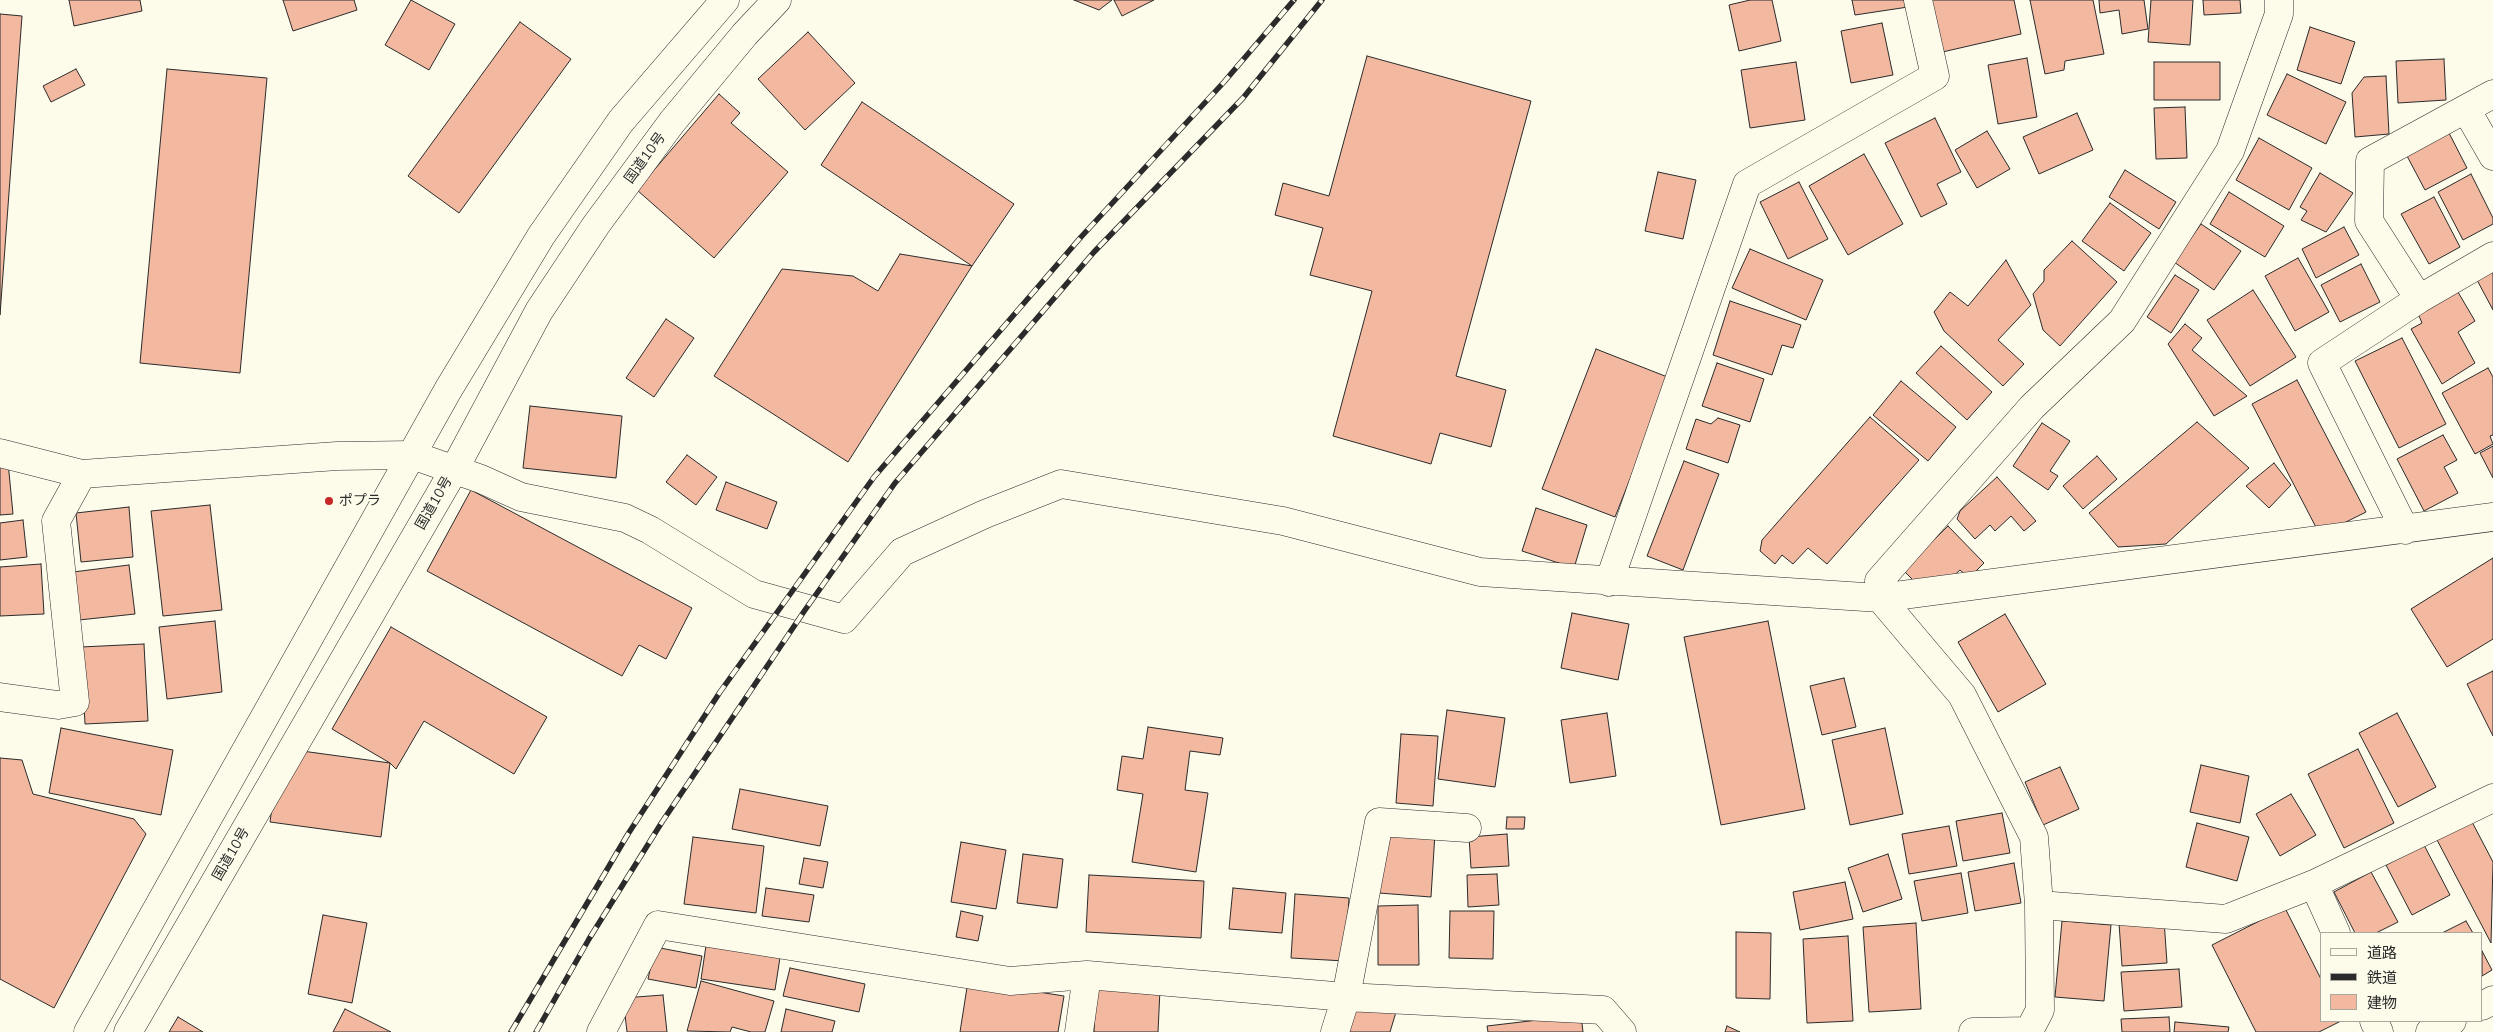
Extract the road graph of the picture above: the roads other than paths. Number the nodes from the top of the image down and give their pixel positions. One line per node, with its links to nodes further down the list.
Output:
1 (725, 0): 11 (main road)
2 (777, 0): 12 (main road, 国道10号)
3 (1918, 0): 16 (main road)
4 (2279, 0): 17 (main road)
5 (2493, 94): 6 (main road)
6 (2466, 109): 7 (main road); 9 (main road)
7 (2493, 156)
8 (2493, 256): 9 (main road)
9 (2419, 299): 15 (main road)
10 (0, 453): 13 (main road)
11 (412, 455): 12 (main road); 13 (main road); 27 (main road)
12 (454, 470): 16 (main road); 28 (main road, 国道10号)
13 (82, 474): 18 (main road)
14 (2493, 517): 15 (main road)
15 (2405, 530): 17 (main road)
16 (1609, 582): 17 (main road)
17 (1880, 598): 22 (main road)
18 (0, 697)
19 (2493, 798): 21 (main road)
20 (1467, 828): 25 (main road)
21 (2314, 884): 22 (main road); 23 (main road)
22 (2039, 905): 33 (main road)
23 (2336, 932)
24 (1086, 975): 25 (main road); 29 (main road); 30 (main road)
25 (1346, 997): 31 (main road); 32 (main road)
26 (2450, 1022): 34 (main road)
27 (88, 1032)
28 (128, 1032)
29 (601, 1032)
30 (1079, 1032)
31 (1335, 1032)
32 (1622, 1032)
33 (1973, 1032)
34 (2430, 1032)

